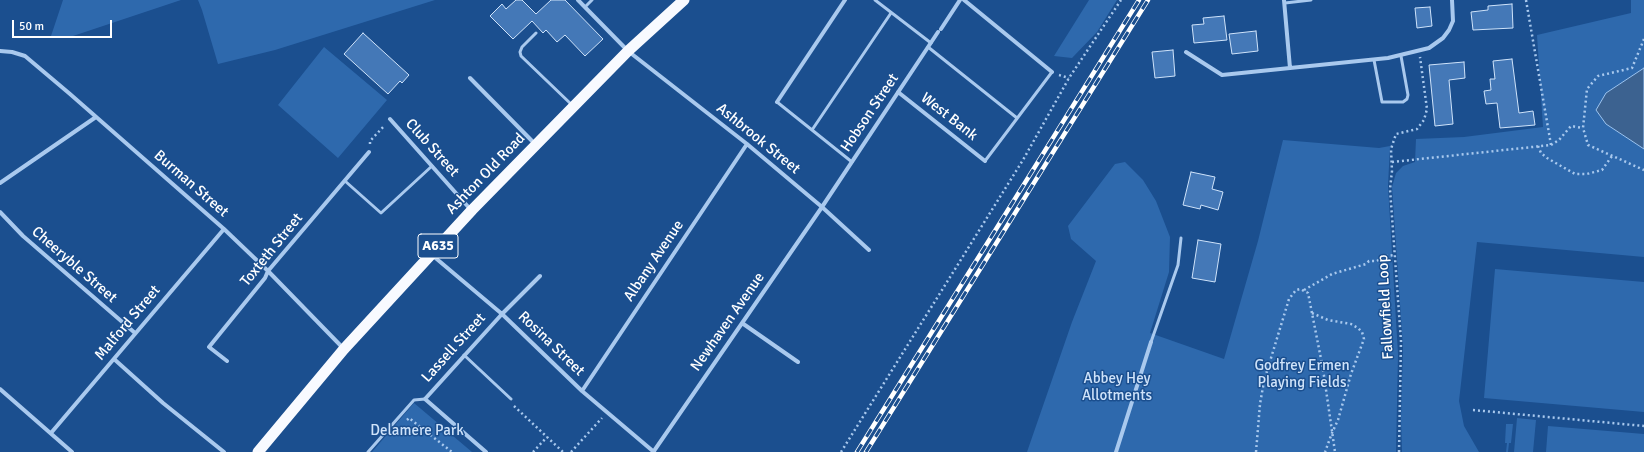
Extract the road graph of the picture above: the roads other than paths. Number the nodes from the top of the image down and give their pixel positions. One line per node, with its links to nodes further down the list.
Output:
1 (578, 0): 11 (street, Ashbrook Street)
2 (592, 0): 11 (lane)
3 (684, 0): 17 (highway, Ashton Old Road / A635)
4 (845, 0): 25 (street)
5 (875, 0): 12 (lane)
6 (960, 0): 14 (street, Hobson Street)
7 (964, 0): 22 (street)
8 (1311, 0): 10 (lane)
9 (1452, 0): 19 (street)
10 (1284, 1): 21 (street)
11 (585, 7): 17 (street, Ashbrook Street)
12 (891, 13): 14 (lane); 30 (lane)
13 (536, 34): 26 (lane)
14 (931, 43): 15 (street, Hobson Street)
15 (928, 48): 24 (street, Hobson Street); 28 (lane)
16 (0, 51): 27 (street, Burman Street)
17 (628, 51): 26 (highway, Ashton Old Road / A635); 32 (street, Ashbrook Street)
18 (1186, 52): 21 (street)
19 (1401, 56): 20 (street); 20 (lane)
20 (1374, 60): 21 (street)
21 (1290, 68)
22 (1052, 72): 28 (lane)
23 (470, 78): 31 (street)
24 (898, 92): 34 (street, West Bank); 35 (street, Hobson Street)
25 (777, 102): 30 (lane)
26 (573, 106): 31 (highway, Ashton Old Road / A635)
27 (96, 117): 38 (street); 42 (street, Burman Street)
28 (1017, 118): 34 (lane)
29 (390, 119): 36 (street, Club Street)
30 (812, 130): 35 (lane)
31 (536, 144): 40 (highway, Ashton Old Road / A635)
32 (747, 144): 39 (street, Ashbrook Street); 58 (street, Albany Avenue)
33 (369, 152): 37 (street, Toxteth Street)
34 (985, 161)
35 (852, 162): 39 (street, Hobson Street)
36 (432, 166): 37 (lane); 40 (street, Club Street)
37 (345, 181): 46 (street, Toxteth Street)
38 (0, 184)
39 (822, 207): 44 (street, Ashbrook Street); 49 (street, Newhaven Avenue)
40 (472, 210): 45 (highway, Ashton Old Road / A635)
41 (0, 212): 50 (street, Cheeryble Street)
42 (224, 229): 46 (street, Burman Street); 50 (street, Malford Street)
43 (1181, 238): 51 (lane)
44 (869, 250)
45 (431, 253): 48 (street, Rosina Street); 52 (highway, Ashton Old Road / A635)
46 (268, 271): 52 (street, Burman Street); 55 (street, Toxteth Street)
47 (540, 276): 48 (street, Lassell Street)
48 (502, 314): 53 (street, Lassell Street); 58 (street, Rosina Street)
49 (742, 324): 56 (street); 63 (street, Newhaven Avenue)
50 (136, 333): 54 (street, Malford Street)
51 (1151, 342): 68 (street)
52 (344, 349): 62 (highway, Ashton Old Road / A635)
53 (464, 355): 59 (street, Lassell Street); 60 (lane)
54 (114, 359): 61 (street, Malford Street); 65 (street)
55 (226, 361)
56 (798, 362)
57 (0, 389): 61 (street)
58 (582, 391): 63 (street, Rosina Street)
59 (425, 399): 66 (lane); 67 (street)
60 (511, 399)
61 (51, 433): 64 (street)
62 (262, 451)
63 (654, 451)
64 (72, 452)
65 (224, 452)
66 (368, 452)
67 (486, 452)
68 (1116, 452)

